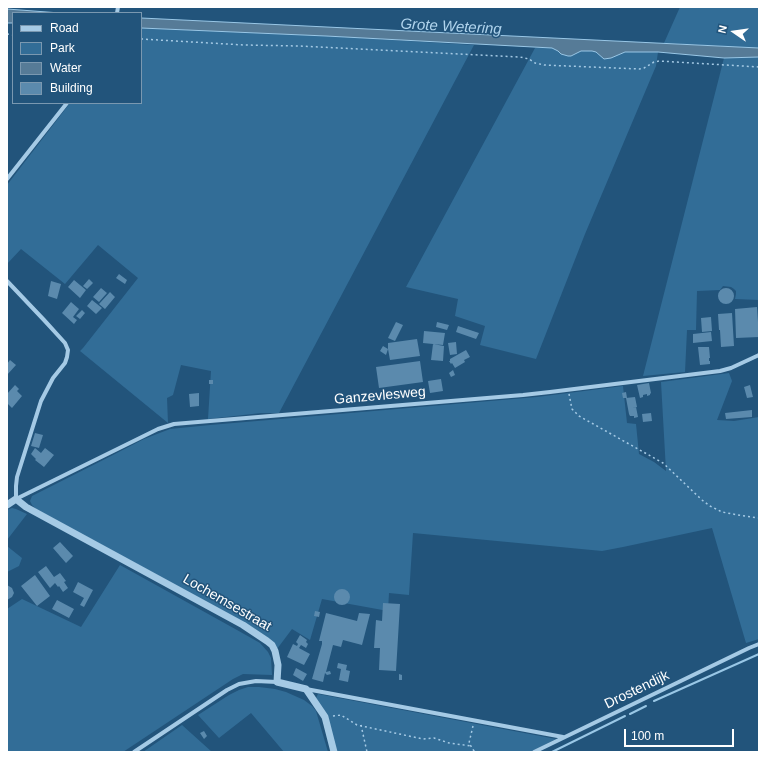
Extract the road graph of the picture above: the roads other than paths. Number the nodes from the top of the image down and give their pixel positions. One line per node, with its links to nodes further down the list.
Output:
1 (66, 104): 2 (street)
2 (7, 179)
3 (7, 281): 5 (street)
4 (759, 355): 5 (street, Ganzevlesweg)
5 (16, 499): 6 (street); 8 (street, Lochemsestraat)
6 (7, 505)
7 (759, 644): 10 (street, Drostendijk)
8 (277, 682): 9 (street); 11 (street)
9 (306, 689): 10 (street); 12 (street)
10 (563, 737): 13 (street, Drostendijk)
11 (134, 752)
12 (334, 752)
13 (534, 752)

